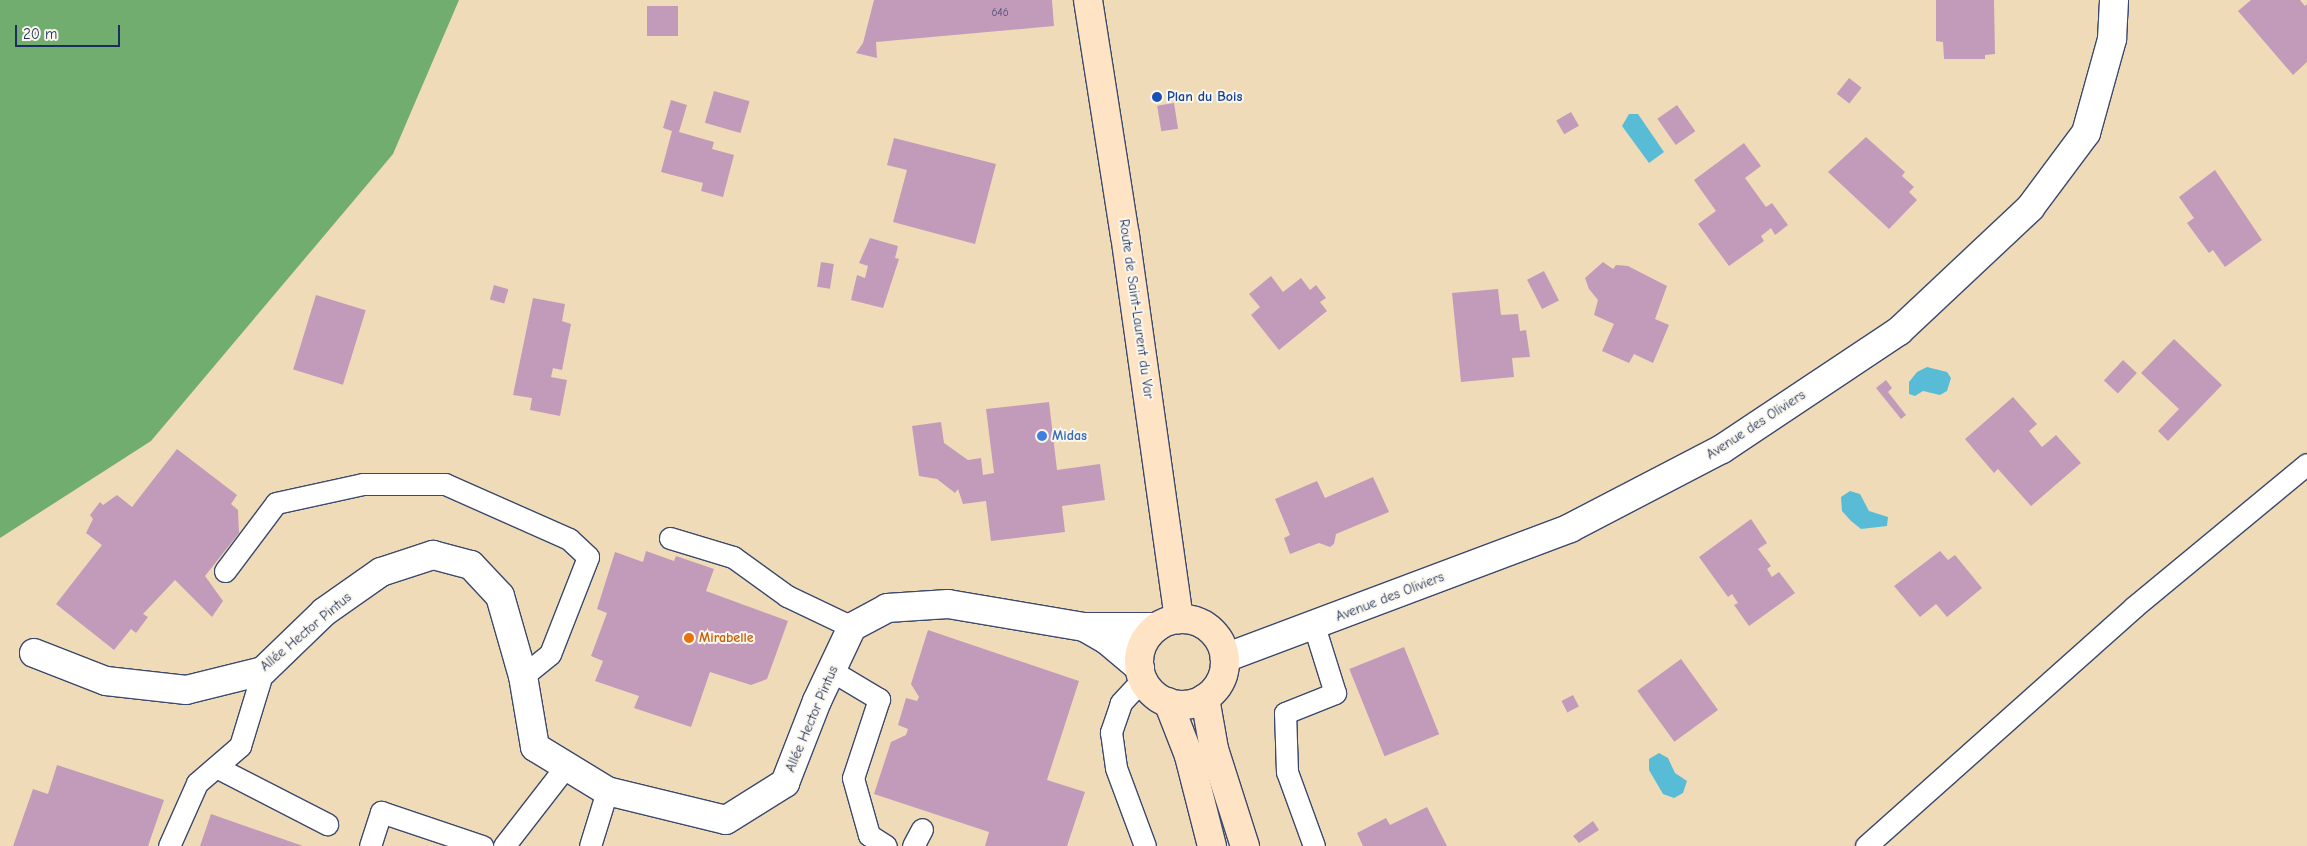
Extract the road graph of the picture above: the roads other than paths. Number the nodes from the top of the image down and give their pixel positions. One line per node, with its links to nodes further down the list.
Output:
1 (1088, 0): 6 (main road, Route de Saint-Laurent du Var)
2 (2114, 0): 7 (street, Avenue des Oliviers)
3 (2307, 464): 32 (lane)
4 (670, 538): 8 (lane)
5 (225, 571): 15 (lane)
6 (1168, 623): 9 (street); 11 (main road); 14 (main road)
7 (1314, 626): 11 (street, Avenue des Oliviers); 31 (lane)
8 (852, 627): 9 (street); 13 (street, Allée Hector Pintus)
9 (1084, 627): 14 (street)
10 (34, 653): 12 (street, Allée Hector Pintus)
11 (1225, 658): 16 (main road)
12 (263, 671): 15 (street, Allée Hector Pintus); 19 (lane)
13 (832, 671): 20 (street, Allée Hector Pintus); 27 (lane)
14 (1142, 674): 17 (main road); 28 (lane)
15 (523, 676): 18 (street, Allée Hector Pintus)
16 (1205, 698): 17 (main road); 30 (main road)
17 (1168, 702): 29 (main road)
18 (566, 766): 20 (street, Allée Hector Pintus); 25 (lane)
19 (216, 767): 21 (lane); 22 (lane)
20 (607, 791): 26 (lane)
21 (327, 824)
22 (169, 846)
23 (370, 846): 24 (lane)
24 (482, 846)
25 (504, 846)
26 (590, 846)
27 (886, 846)
28 (1145, 846)
29 (1212, 846)
30 (1245, 846)
31 (1314, 846)
32 (1866, 846)

